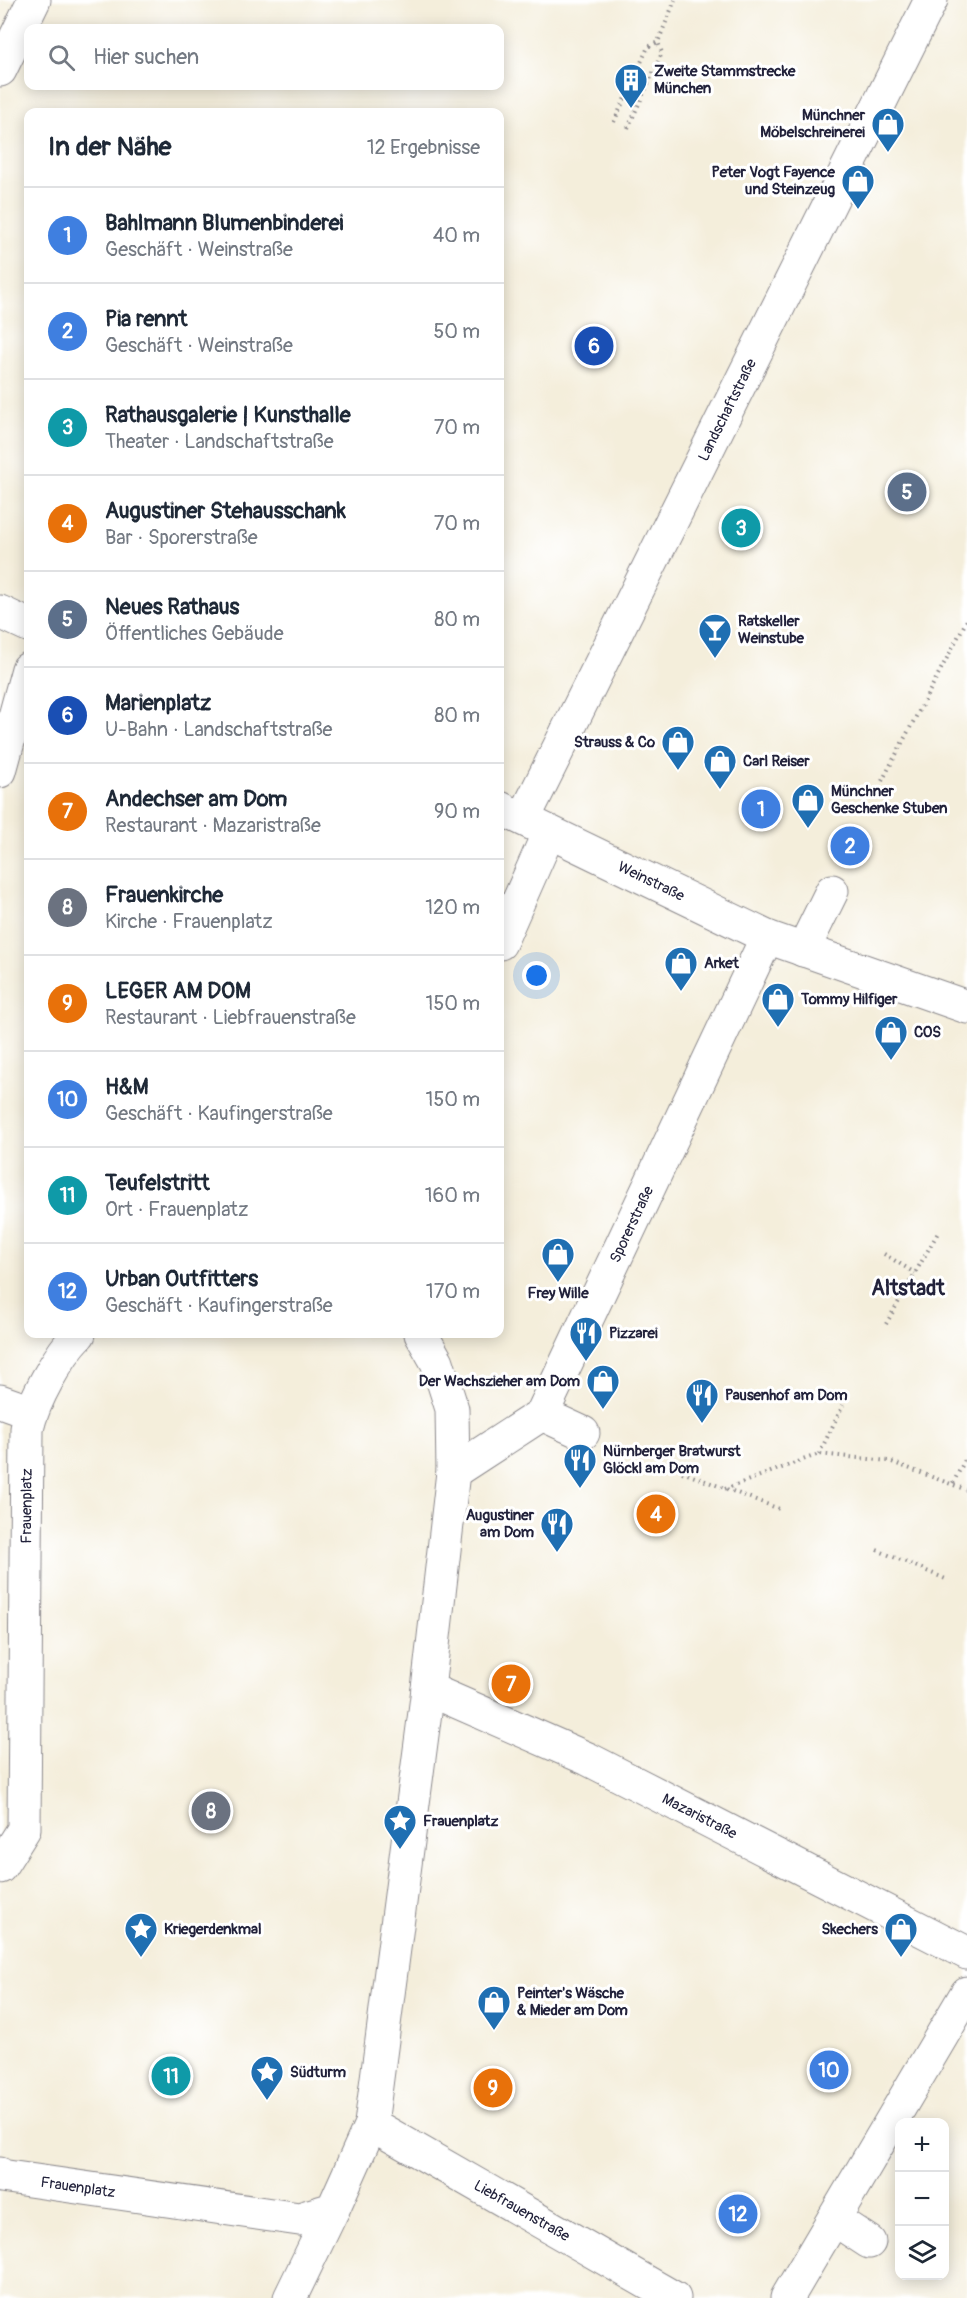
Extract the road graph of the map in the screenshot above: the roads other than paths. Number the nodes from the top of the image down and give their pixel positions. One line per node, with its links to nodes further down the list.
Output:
1 (34, 0): 3 (street)
2 (931, 0): 8 (street, Landschaftstraße)
3 (0, 70)
4 (0, 612): 5 (street)
5 (24, 622)
6 (24, 684): 7 (street)
7 (0, 771)
8 (524, 819): 10 (street, Landschaftstraße); 11 (street, Weinstraße)
9 (832, 891): 12 (street)
10 (504, 922)
11 (767, 937): 12 (street, Weinstraße); 18 (street, Sporerstraße)
12 (803, 950): 13 (street, Weinstraße)
13 (967, 1007)
14 (76, 1338): 17 (street, Frauenplatz)
15 (423, 1338): 20 (street)
16 (0, 1401): 17 (street)
17 (30, 1412): 22 (street, Frauenplatz)
18 (542, 1414): 19 (street); 20 (street)
19 (583, 1432)
20 (453, 1472): 21 (street)
21 (428, 1689): 23 (street, Mazaristraße); 25 (street)
22 (0, 1868)
23 (967, 1953)
24 (967, 1994): 28 (street)
25 (371, 2124): 27 (street); 31 (street, Liebfrauenstraße)
26 (0, 2174): 27 (street, Frauenplatz)
27 (333, 2209): 30 (street)
28 (834, 2219): 29 (street); 32 (street)
29 (869, 2242)
30 (290, 2298)
31 (674, 2298)
32 (787, 2298)

